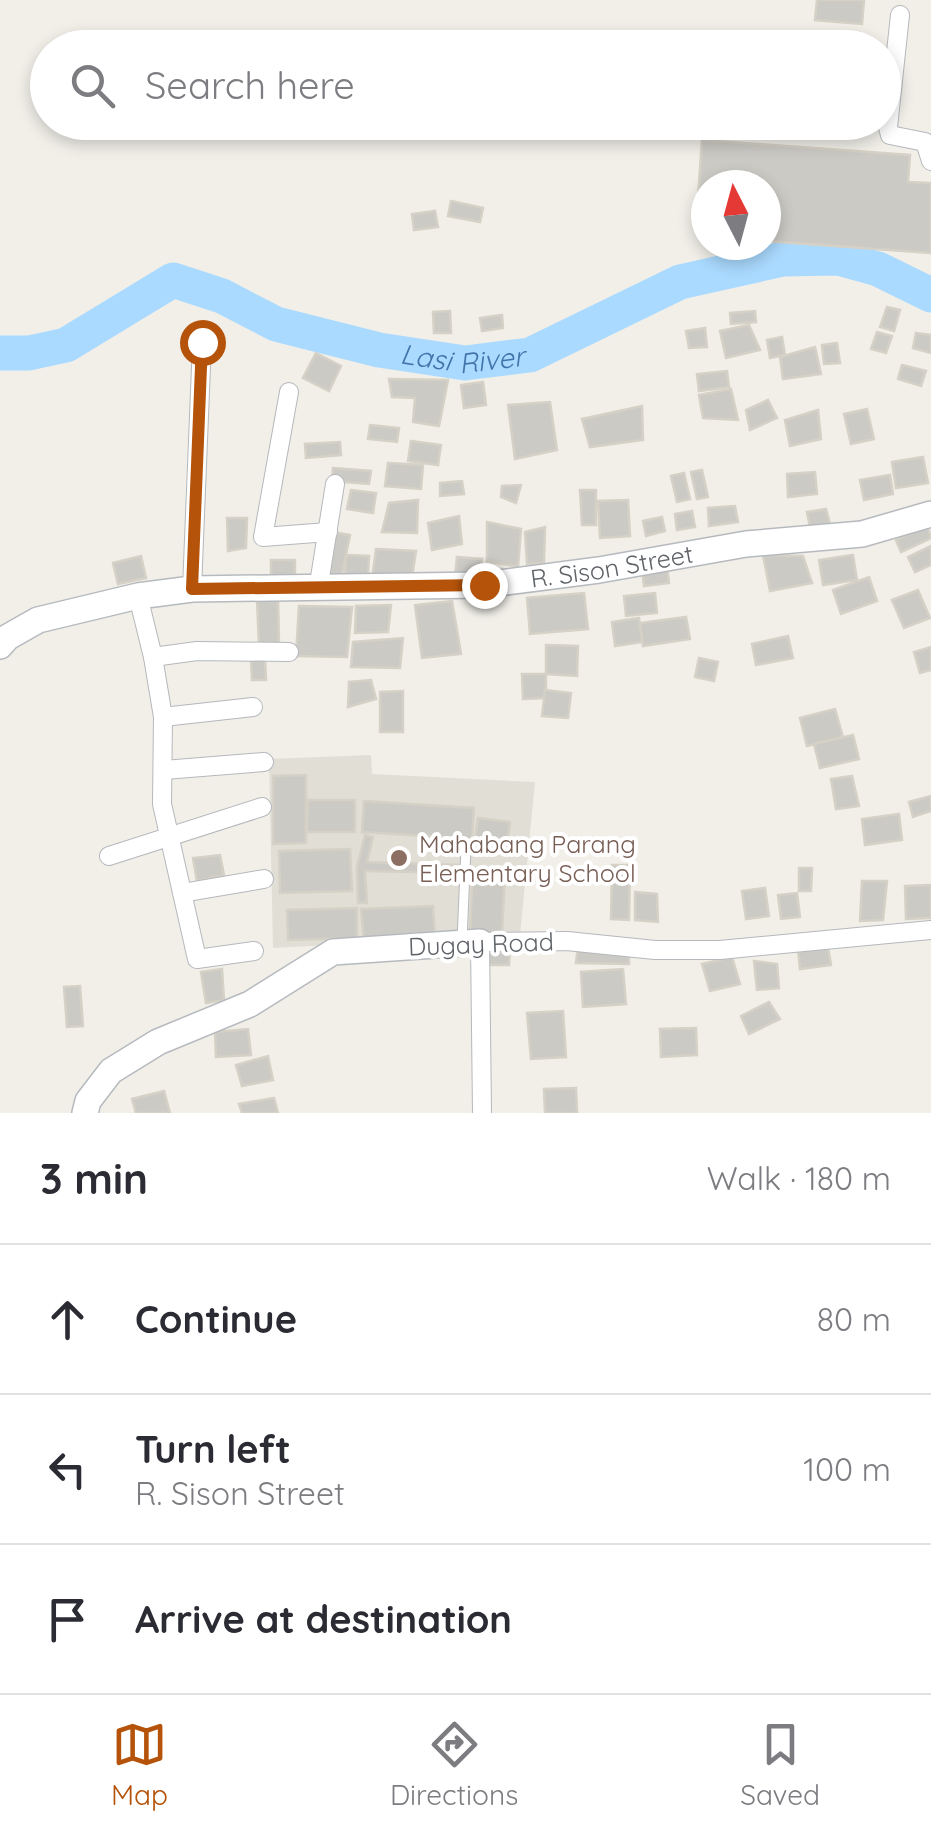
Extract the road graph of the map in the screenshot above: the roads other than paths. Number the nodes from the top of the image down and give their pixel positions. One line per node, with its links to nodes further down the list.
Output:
1 (900, 15): 2 (street)
2 (898, 30)
3 (901, 139): 4 (street)
4 (931, 162)
5 (202, 342): 10 (street)
6 (289, 392): 9 (street)
7 (336, 484): 9 (street)
8 (931, 514): 11 (street, R. Sison Street)
9 (328, 532): 11 (street)
10 (192, 589): 11 (street, R. Sison Street); 12 (street, R. Sison Street)
11 (318, 590)
12 (138, 596): 13 (street, R. Sison Street); 15 (street)
13 (0, 646)
14 (289, 652): 15 (street)
15 (153, 657): 17 (street)
16 (252, 707): 17 (street)
17 (162, 717): 19 (street)
18 (264, 762): 19 (street)
19 (164, 770): 21 (street)
20 (262, 807): 21 (street)
21 (169, 837): 23 (street); 25 (street)
22 (466, 848): 27 (lane)
23 (109, 856)
24 (264, 879): 25 (street)
25 (182, 893): 28 (street)
26 (931, 930): 27 (street, Dugay Road)
27 (471, 942): 29 (street, Dugay Road); 30 (street)
28 (254, 951)
29 (85, 1113)
30 (482, 1113)

